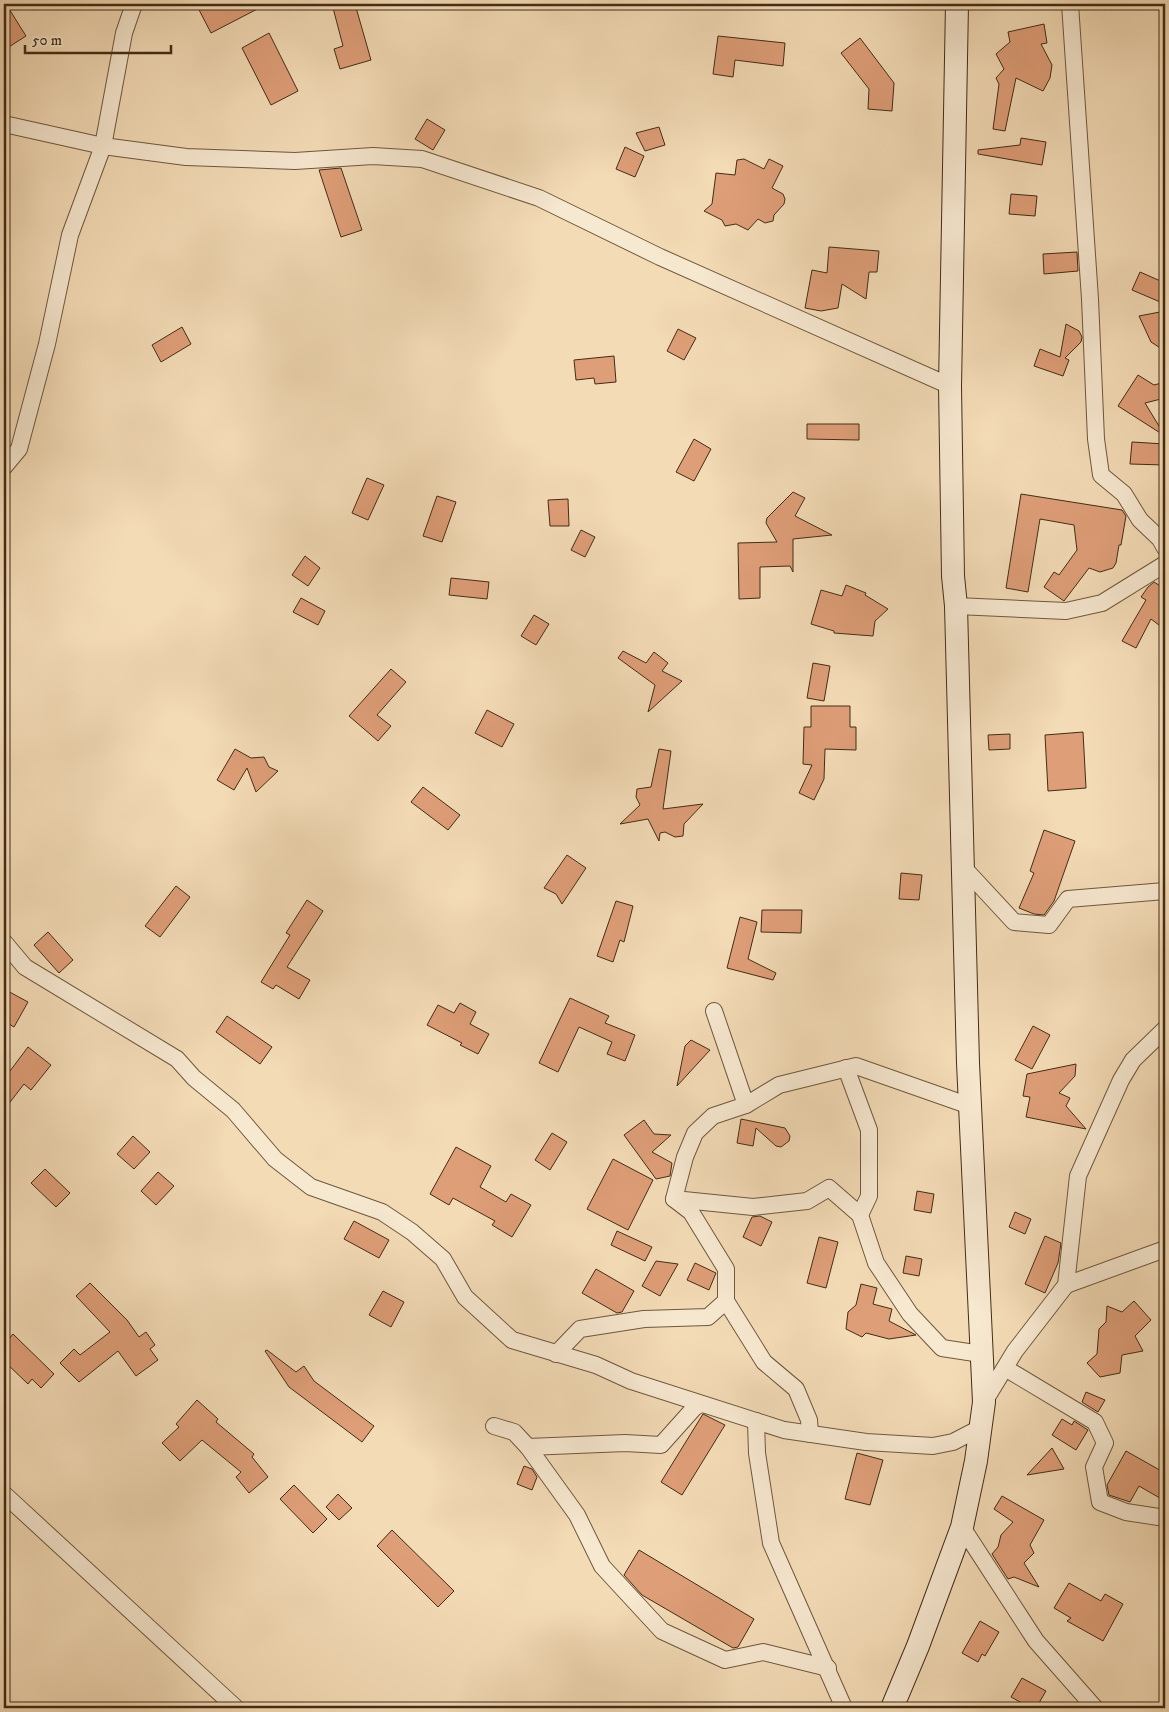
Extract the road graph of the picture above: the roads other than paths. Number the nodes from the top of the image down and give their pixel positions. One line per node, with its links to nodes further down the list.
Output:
1 (134, 4): 5 (street)
2 (957, 4): 6 (street)
3 (1070, 4): 8 (street)
4 (4, 124): 5 (street)
5 (103, 146): 6 (street); 7 (street)
6 (950, 386): 10 (street)
7 (4, 467)
8 (1165, 548)
9 (1165, 564): 10 (street)
10 (956, 606): 11 (street)
11 (963, 867): 12 (street); 18 (street)
12 (1165, 890)
13 (4, 942): 24 (street)
14 (714, 1011): 17 (street)
15 (1165, 1029): 22 (street)
16 (846, 1068): 17 (street); 18 (street); 20 (street)
17 (746, 1105): 19 (street)
18 (970, 1106): 25 (street)
19 (674, 1199): 20 (street); 23 (street)
20 (860, 1216): 25 (street)
21 (1165, 1249): 22 (street)
22 (1066, 1285): 26 (street)
23 (726, 1301): 24 (street); 32 (street)
24 (556, 1354): 28 (street)
25 (981, 1354): 27 (street)
26 (1005, 1368): 27 (street); 35 (street)
27 (984, 1402): 31 (street)
28 (701, 1404): 29 (street); 33 (street)
29 (756, 1422): 32 (street); 37 (street)
30 (494, 1426): 33 (street)
31 (980, 1428): 32 (street); 36 (street)
32 (810, 1434)
33 (528, 1447): 37 (street)
34 (4, 1494): 38 (street)
35 (1165, 1518)
36 (962, 1527): 40 (street); 41 (street)
37 (828, 1668): 39 (street)
38 (236, 1708)
39 (844, 1708)
40 (892, 1708)
41 (1095, 1708)

